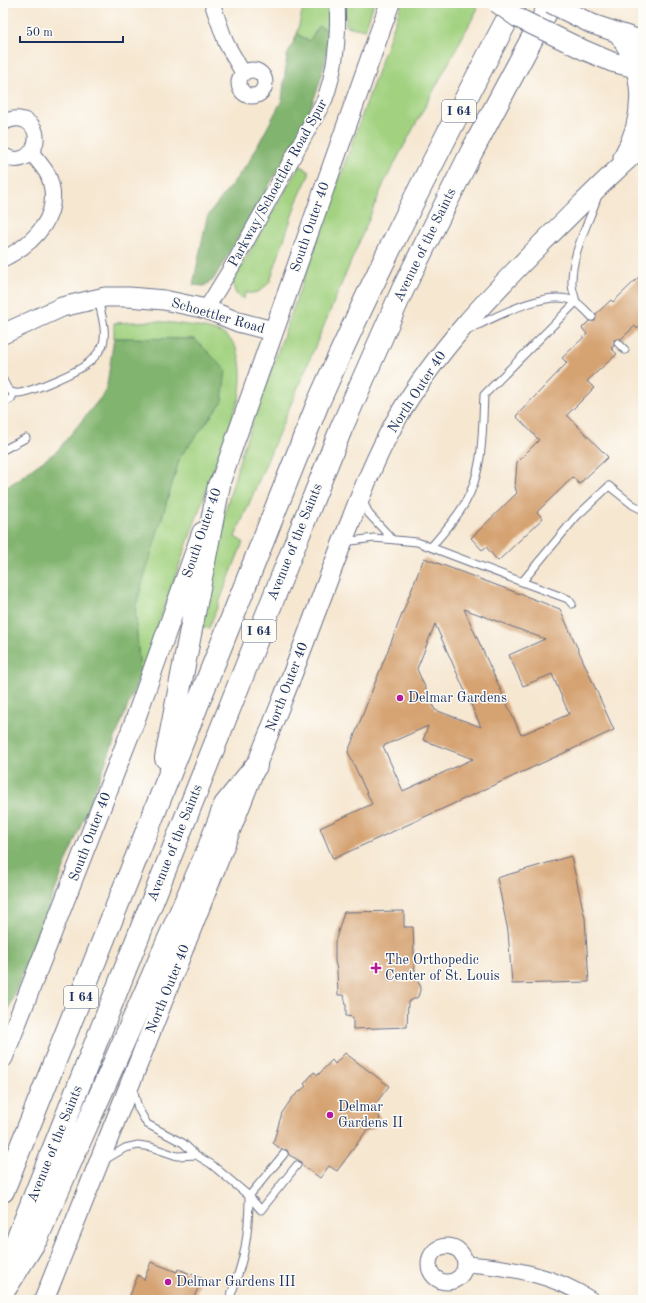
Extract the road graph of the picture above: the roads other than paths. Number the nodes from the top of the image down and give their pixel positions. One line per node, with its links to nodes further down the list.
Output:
1 (212, 3): 10 (street)
2 (337, 3): 20 (street, Parkway/Schoettler Road Spur)
3 (390, 3): 22 (street, South Outer 40)
4 (497, 3): 9 (street, bridge)
5 (516, 3): 41 (highway, I 64)
6 (550, 3): 7 (street, bridge); 51 (highway, Avenue of the Saints / I 64)
7 (618, 33): 8 (street); 9 (street)
8 (643, 41)
9 (641, 70): 15 (street)
10 (243, 73)
11 (3, 123): 13 (street)
12 (643, 146): 15 (street, North Outer 40)
13 (31, 152): 14 (street); 17 (street)
14 (3, 155)
15 (616, 168): 16 (street, North Outer 40)
16 (602, 184): 19 (lane); 24 (street, North Outer 40)
17 (3, 259)
18 (98, 299): 20 (street, Schoettler Road); 23 (street, Schoettler Road); 28 (lane)
19 (576, 302): 21 (lane); 24 (lane); 37 (lane)
20 (206, 309): 22 (street, Schoettler Road)
21 (592, 317)
22 (273, 331): 32 (street, South Outer 40)
23 (3, 334)
24 (455, 335): 33 (street, North Outer 40)
25 (618, 343): 26 (lane)
26 (626, 350)
27 (3, 380): 28 (lane)
28 (14, 393): 29 (lane)
29 (3, 403)
30 (26, 438): 31 (lane)
31 (3, 450)
32 (219, 485): 41 (highway); 42 (street, South Outer 40)
33 (361, 495): 35 (lane); 36 (street, North Outer 40)
34 (643, 510): 38 (lane)
35 (392, 538): 36 (lane); 37 (lane)
36 (342, 543): 40 (street, North Outer 40)
37 (431, 547): 38 (lane)
38 (522, 582): 39 (lane)
39 (572, 604)
40 (256, 766): 43 (street, North Outer 40); 52 (highway)
41 (158, 803): 48 (highway, I 64)
42 (3, 1058)
43 (131, 1080): 45 (lane); 46 (street, North Outer 40)
44 (284, 1154): 49 (lane)
45 (196, 1155): 46 (lane); 49 (lane)
46 (98, 1164): 53 (street, North Outer 40)
47 (297, 1165): 49 (lane)
48 (3, 1191)
49 (249, 1196): 54 (lane)
50 (465, 1264): 55 (street)
51 (3, 1275)
52 (3, 1292)
53 (44, 1300)
54 (229, 1300)
55 (592, 1300)

